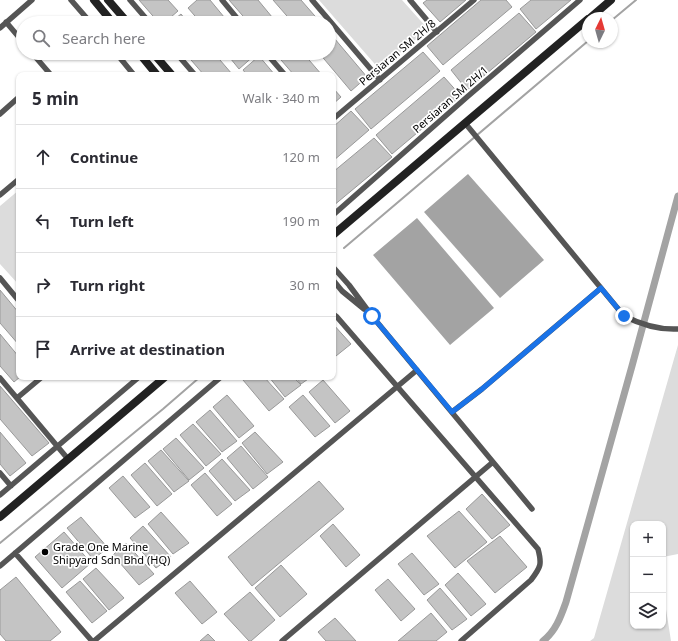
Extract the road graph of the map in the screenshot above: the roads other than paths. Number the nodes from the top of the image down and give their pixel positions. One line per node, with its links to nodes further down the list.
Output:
1 (32, 0): 19 (street)
2 (71, 0): 13 (street)
3 (94, 0): 14 (street)
4 (108, 0): 15 (street)
5 (130, 0): 16 (street)
6 (222, 0): 17 (street)
7 (312, 0): 18 (street)
8 (410, 0): 23 (street)
9 (474, 0): 23 (street, Persiaran SM 2H/8)
10 (580, 0): 44 (street, Persiaran SM 2H/1)
11 (611, 0): 12 (street)
12 (597, 12)
13 (85, 16)
14 (107, 16)
15 (122, 16)
16 (144, 16)
17 (235, 16)
18 (326, 16)
19 (6, 22): 21 (street); 24 (street)
20 (582, 25): 41 (street)
21 (0, 28)
22 (336, 28): 37 (street)
23 (437, 32): 37 (street, Persiaran SM 2H/8)
24 (16, 34)
25 (37, 60): 31 (street)
26 (122, 60): 32 (street)
27 (145, 60): 33 (street)
28 (159, 60): 34 (street)
29 (182, 60): 35 (street)
30 (272, 60): 36 (street)
31 (46, 72)
32 (132, 72)
33 (155, 72)
34 (169, 72)
35 (192, 72)
36 (282, 72)
37 (380, 80): 40 (street, Persiaran SM 2H/8)
38 (16, 100): 39 (street)
39 (0, 114)
40 (336, 117)
41 (465, 123): 45 (street); 49 (street)
42 (16, 182): 43 (street)
43 (0, 195)
44 (336, 212)
45 (336, 230)
46 (336, 270): 52 (street)
47 (0, 278): 50 (street)
48 (336, 284): 52 (street)
49 (601, 288): 53 (street); 62 (street)
50 (16, 297)
51 (336, 316): 60 (street)
52 (372, 316): 54 (street)
53 (678, 330)
54 (417, 370): 60 (street); 62 (street)
55 (0, 378): 61 (street)
56 (38, 380): 61 (street)
57 (135, 380): 63 (street)
58 (161, 380): 64 (street)
59 (217, 380): 72 (street)
60 (397, 387): 67 (street); 74 (street)
61 (17, 398): 63 (street)
62 (452, 412): 65 (street)
63 (57, 446): 64 (street); 68 (street)
64 (68, 459): 71 (street)
65 (493, 462): 67 (street); 70 (street)
66 (0, 473): 68 (street)
67 (475, 477): 75 (street); 76 (street)
68 (11, 486): 69 (street)
69 (0, 495)
70 (532, 509)
71 (0, 517)
72 (15, 553): 73 (street); 74 (street)
73 (0, 566)
74 (93, 641)
75 (282, 641)
76 (461, 641)

